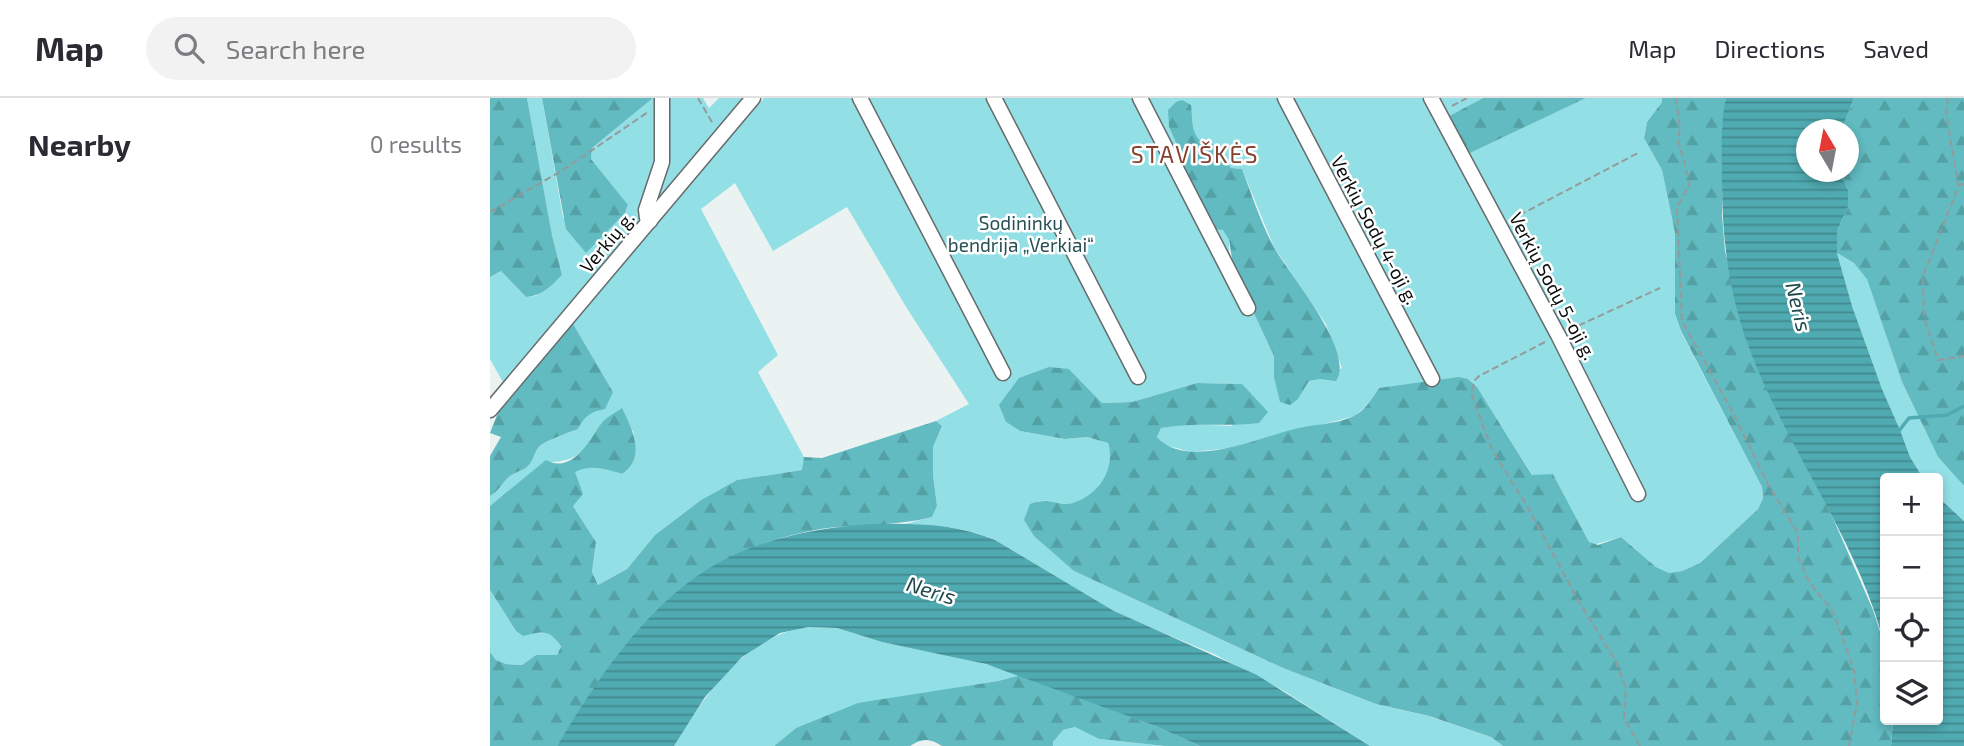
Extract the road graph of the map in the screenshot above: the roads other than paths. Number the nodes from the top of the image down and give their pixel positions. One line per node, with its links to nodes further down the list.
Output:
1 (753, 98): 8 (street, Verkių g.)
2 (860, 98): 10 (street)
3 (994, 98): 11 (street)
4 (1140, 98): 9 (street)
5 (1285, 98): 12 (street, Verkių Sodų 4-oji g.)
6 (1431, 98): 14 (street, Verkių Sodų 5-oji g.)
7 (658, 102): 8 (street)
8 (650, 221): 13 (street, Verkių g.)
9 (1248, 308)
10 (1003, 373)
11 (1138, 377)
12 (1432, 379)
13 (490, 410)
14 (1638, 494)

